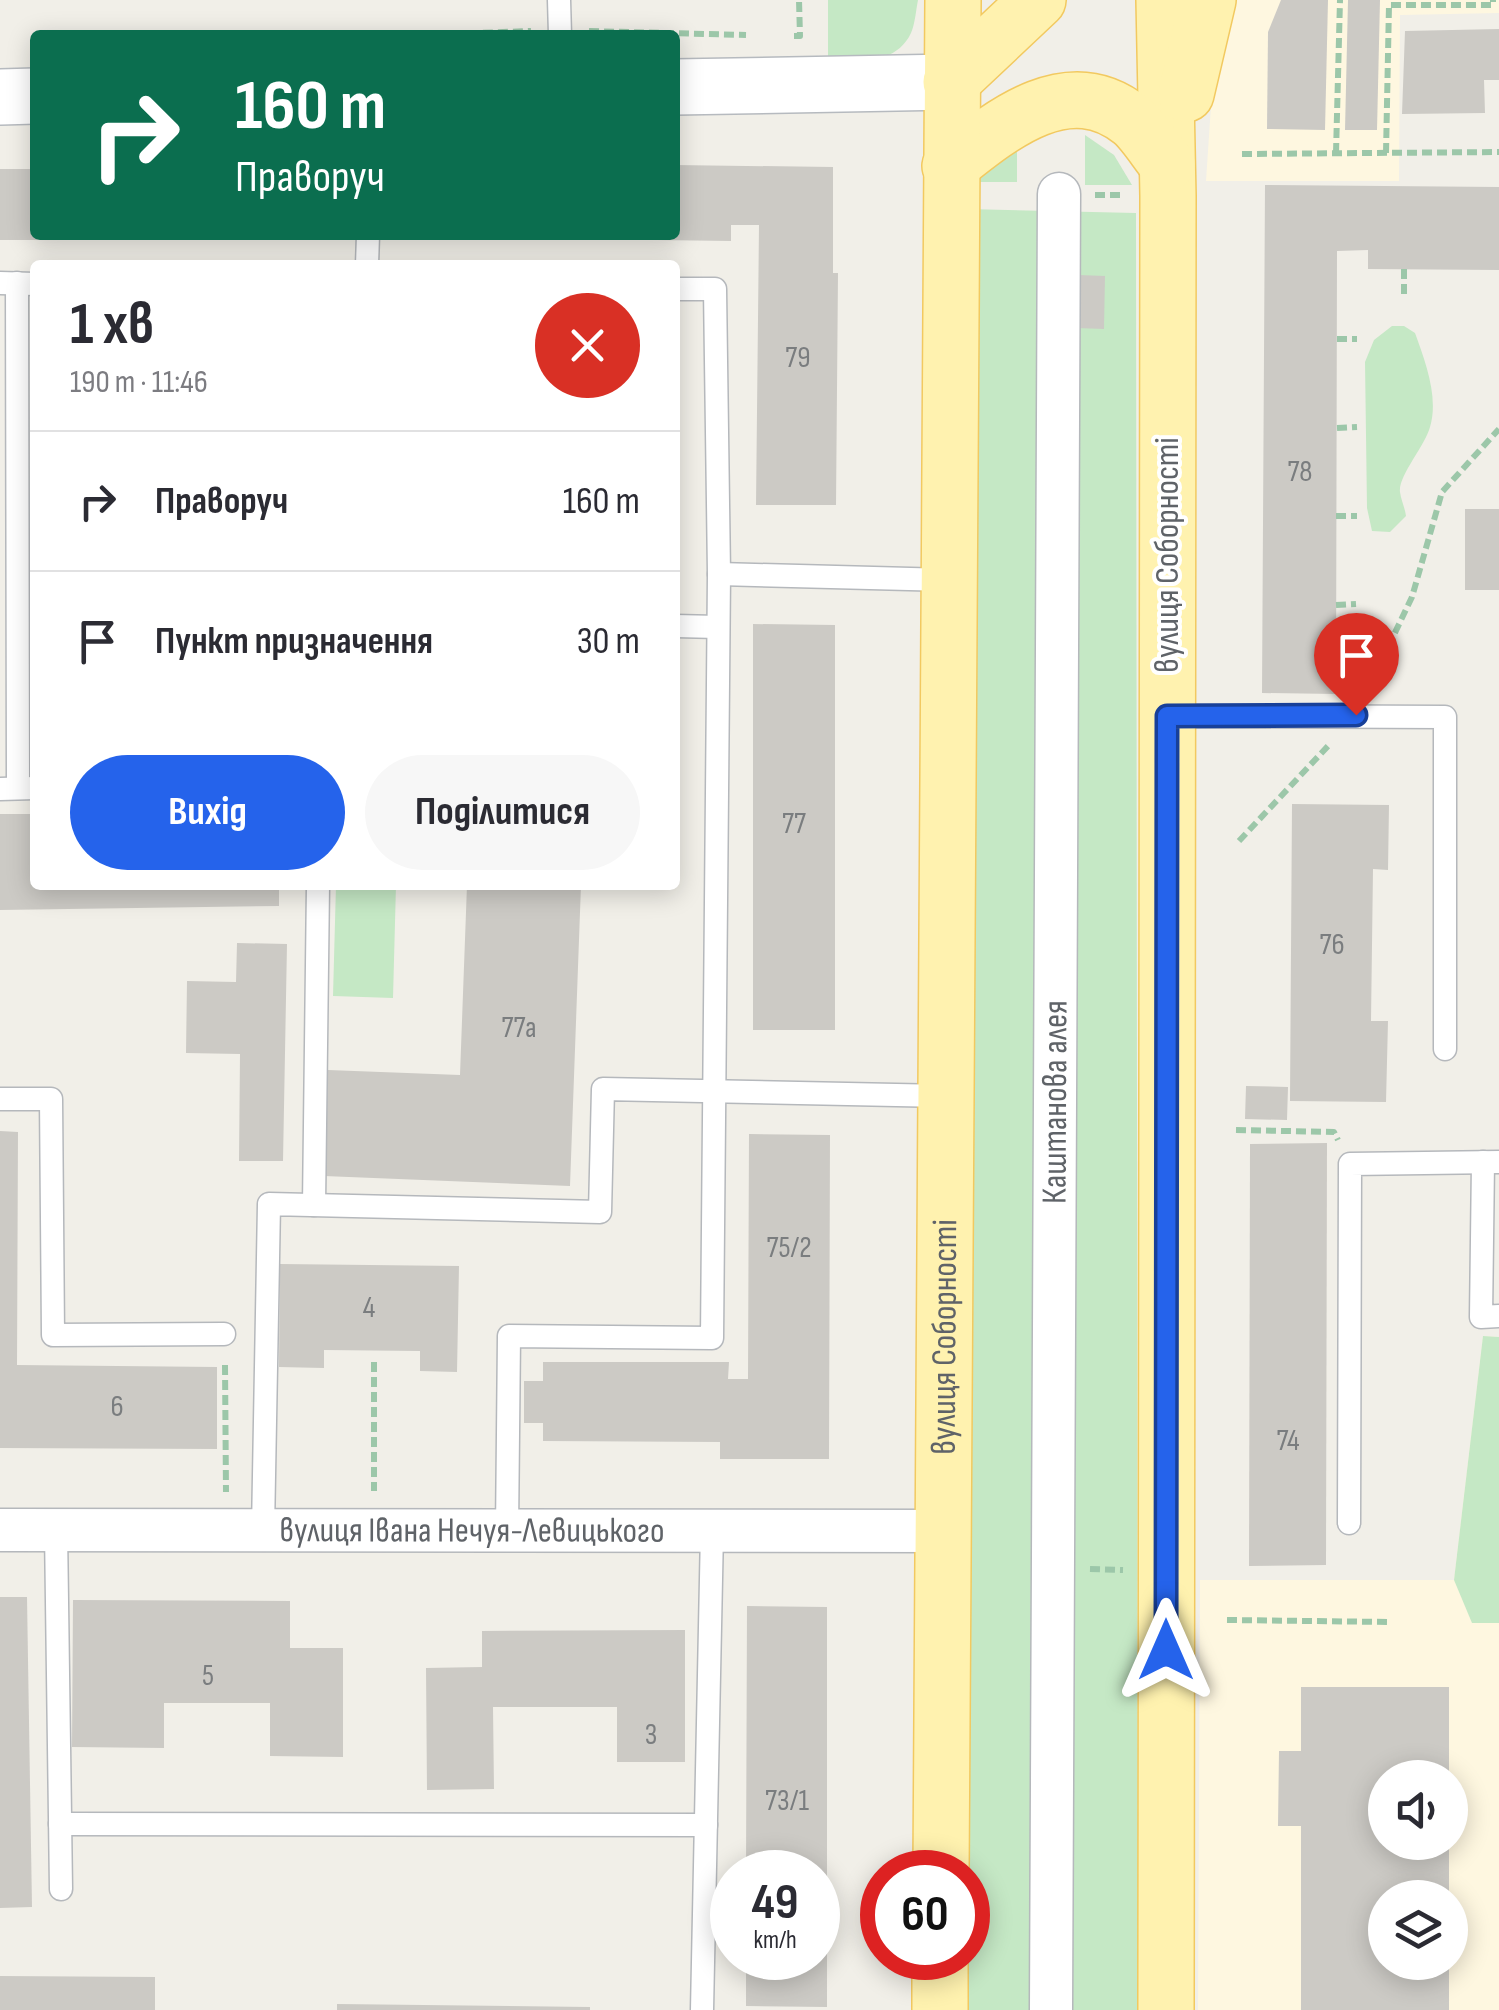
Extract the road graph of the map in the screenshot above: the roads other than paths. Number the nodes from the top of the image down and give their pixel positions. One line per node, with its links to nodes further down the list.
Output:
1 (559, 0): 6 (lane)
2 (953, 0): 7 (main road, вулиця Соборності)
3 (1038, 0): 7 (main road)
4 (1164, 0): 11 (main road, вулиця Соборності)
5 (1208, 0): 11 (main road)
6 (560, 30)
7 (951, 82): 8 (main road); 12 (main road, вулиця Соборності)
8 (680, 87)
9 (30, 96): 10 (main road)
10 (0, 97)
11 (1167, 164): 12 (main road); 20 (main road, вулиця Соборності)
12 (950, 166): 17 (main road, вулиця Соборності)
13 (1059, 194): 45 (street, Каштанова алея)
14 (17, 284): 21 (lane)
15 (680, 289): 16 (lane)
16 (719, 574): 17 (lane); 19 (lane)
17 (948, 580): 25 (main road, вулиця Соборності)
18 (680, 626): 19 (lane)
19 (718, 626): 24 (lane)
20 (1167, 716): 23 (lane); 46 (main road, вулиця Соборності)
21 (18, 788)
22 (318, 890): 28 (lane)
23 (1445, 1050)
24 (714, 1091): 25 (lane); 28 (lane); 35 (lane)
25 (945, 1096): 37 (main road, вулиця Соборності)
26 (0, 1099): 30 (lane)
27 (1491, 1162): 29 (lane); 31 (lane)
28 (314, 1205): 34 (lane)
29 (1499, 1316)
30 (224, 1334)
31 (1349, 1523)
32 (0, 1530): 33 (street, вулиця Івана Нечуя-Левицького)
33 (56, 1530): 34 (street, вулиця Івана Нечуя-Левицького); 38 (lane)
34 (263, 1530): 35 (street, вулиця Івана Нечуя-Левицького)
35 (507, 1531): 36 (street, вулиця Івана Нечуя-Левицького)
36 (712, 1531): 37 (street, вулиця Івана Нечуя-Левицького); 39 (lane)
37 (943, 1531): 40 (main road, вулиця Соборності)
38 (60, 1824): 39 (lane); 41 (lane)
39 (706, 1825): 43 (lane)
40 (941, 1850)
41 (61, 1889)
42 (940, 1980): 44 (main road)
43 (702, 2010)
44 (940, 2010)
45 (1050, 2010)
46 (1166, 2010)

